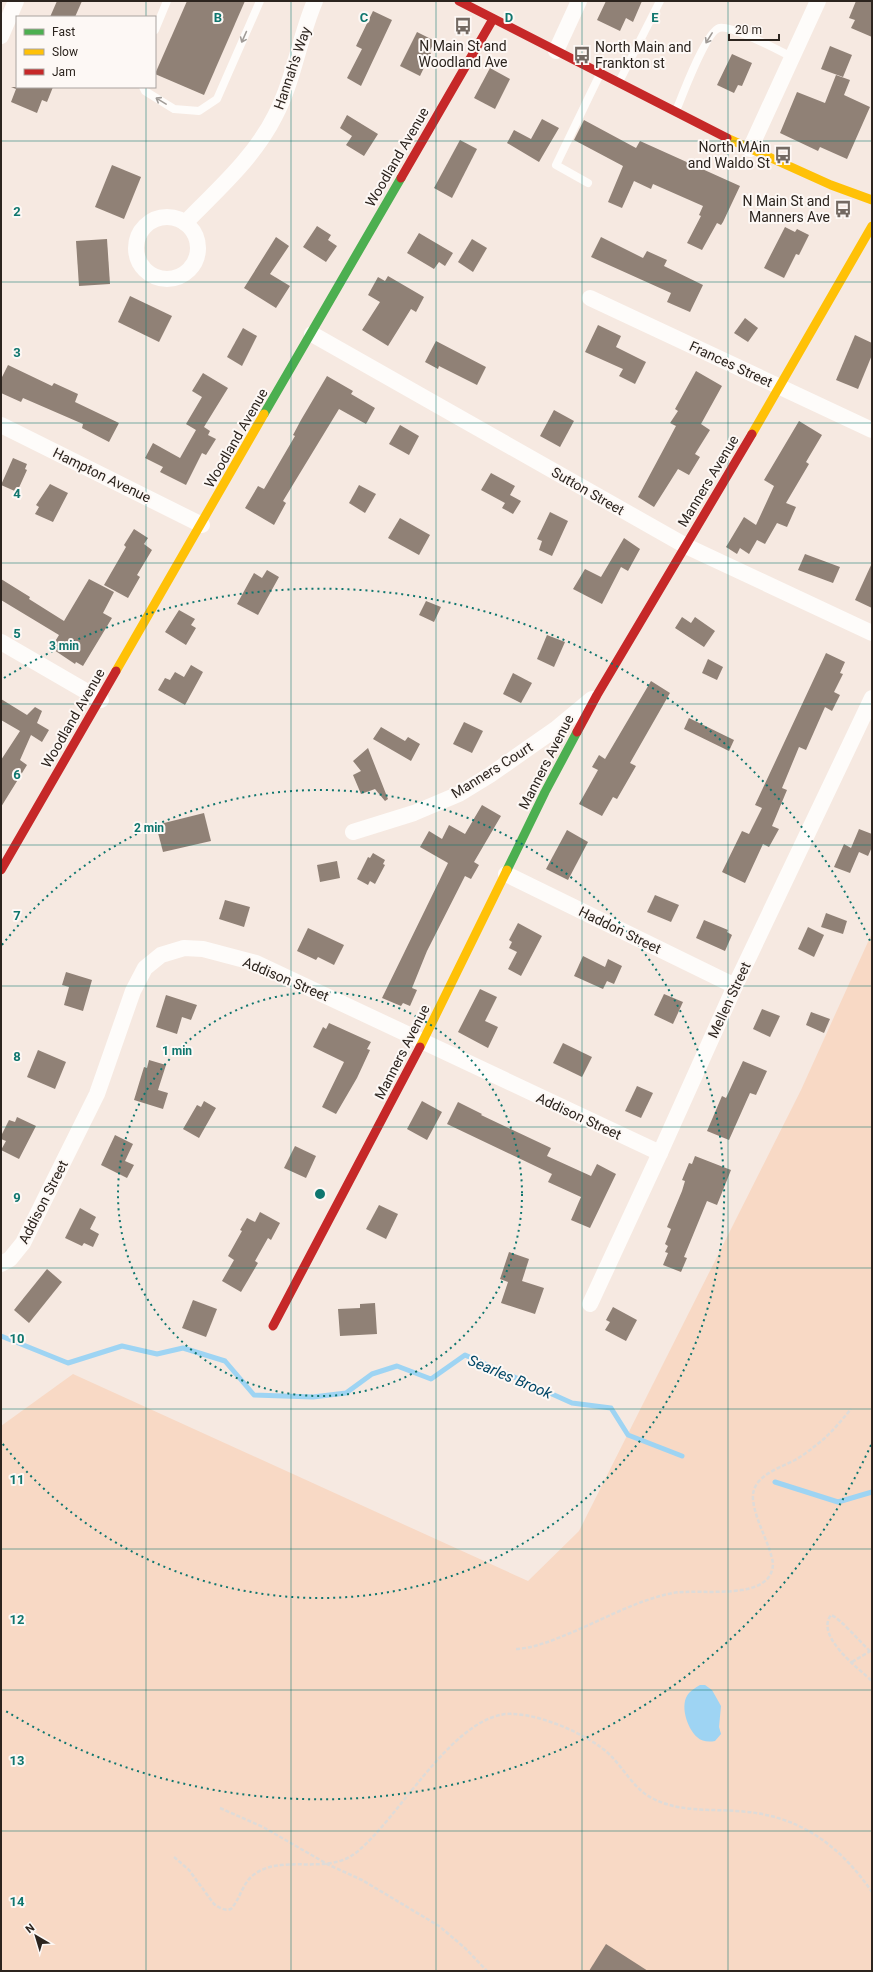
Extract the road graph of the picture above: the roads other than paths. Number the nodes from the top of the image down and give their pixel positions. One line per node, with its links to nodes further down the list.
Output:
1 (16, 1): 11 (street)
2 (167, 1): 10 (lane)
3 (260, 1): 16 (lane, one-way to 16)
4 (315, 1): 21 (street, Hannah's Way)
5 (459, 1): 9 (street)
6 (579, 1): 12 (street)
7 (660, 1): 15 (lane)
8 (818, 1): 13 (street)
9 (493, 19): 12 (street); 24 (street, Woodland Avenue)
10 (156, 28)
11 (1, 36)
12 (556, 51): 14 (street)
13 (792, 57): 17 (lane, one-way to 17); 18 (street)
14 (600, 73): 15 (street); 19 (lane)
15 (618, 82): 17 (street)
16 (143, 88)
17 (675, 112): 18 (street)
18 (750, 149): 20 (street)
19 (588, 183)
20 (872, 200)
21 (185, 223)
22 (872, 226): 25 (street, Manners Avenue)
23 (590, 298): 25 (street, Frances Street)
24 (312, 334): 28 (street, Woodland Avenue); 29 (street, Sutton Street)
25 (780, 387): 27 (street, Frances Street); 29 (street, Manners Avenue)
26 (1, 425): 28 (street, Hampton Avenue)
27 (872, 430)
28 (202, 525): 34 (street, Woodland Avenue)
29 (686, 546): 30 (street, Sutton Street); 32 (street, Manners Avenue)
30 (872, 634)
31 (1, 642): 34 (street)
32 (597, 695): 35 (street, Manners Court); 37 (street, Manners Avenue)
33 (872, 698): 38 (street, Mellen Street)
34 (100, 700): 36 (street, Woodland Avenue)
35 (353, 832)
36 (1, 870)
37 (506, 874): 38 (street, Haddon Street); 39 (street, Manners Avenue)
38 (735, 986): 40 (street, Mellen Street)
39 (423, 1042): 40 (street, Addison Street); 41 (street, Addison Street); 43 (street, Manners Avenue)
40 (660, 1153): 42 (street, Mellen Street)
41 (1, 1264)
42 (590, 1304)
43 (273, 1326)

